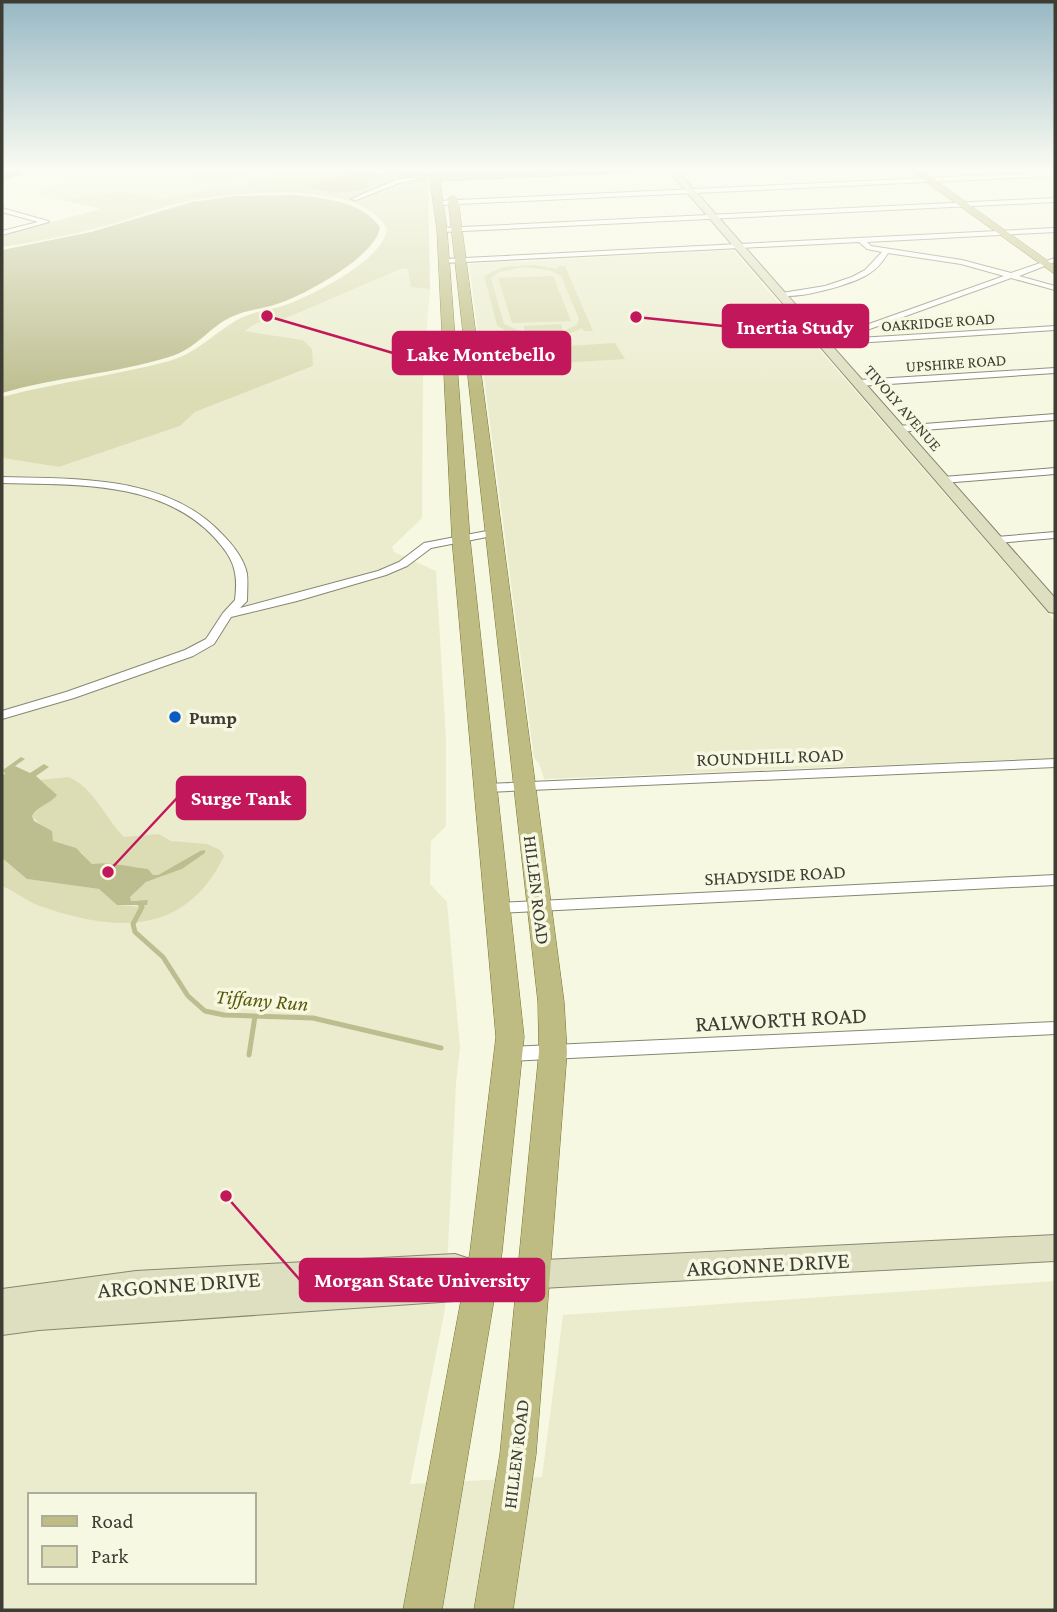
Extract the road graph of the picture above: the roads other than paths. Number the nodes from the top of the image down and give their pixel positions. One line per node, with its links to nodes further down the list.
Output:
1 (447, 243): 13 (main road, HILLEN ROAD)
2 (456, 243): 13 (main road, HILLEN ROAD)
3 (736, 243): 9 (street, TIVOLY AVENUE)
4 (793, 243): 8 (street)
5 (864, 243): 10 (street)
6 (1021, 243): 12 (main road)
7 (1037, 243): 12 (main road)
8 (777, 244): 9 (street); 10 (street)
9 (738, 246): 13 (street); 17 (street, TIVOLY AVENUE)
10 (869, 248): 11 (street)
11 (887, 250): 15 (street); 17 (street)
12 (1052, 260): 14 (main road); 15 (street)
13 (453, 261): 27 (main road, HILLEN ROAD); 29 (main road, HILLEN ROAD)
14 (1055, 271)
15 (1011, 274): 16 (street); 19 (street)
16 (1055, 288)
17 (780, 295): 19 (street, TIVOLY AVENUE)
18 (1055, 328): 19 (street, OAKRIDGE ROAD)
19 (824, 343): 21 (street, TIVOLY AVENUE)
20 (1055, 370): 21 (street, UPSHIRE ROAD)
21 (859, 383): 23 (street, TIVOLY AVENUE)
22 (1055, 417): 23 (street)
23 (898, 429): 26 (street, TIVOLY AVENUE)
24 (1055, 471): 26 (street)
25 (2, 480): 32 (street)
26 (943, 480): 30 (street, TIVOLY AVENUE)
27 (492, 533): 29 (street); 35 (main road, HILLEN ROAD)
28 (1055, 535): 30 (street)
29 (461, 539): 32 (street); 36 (main road, HILLEN ROAD)
30 (996, 540): 31 (street, TIVOLY AVENUE)
31 (1055, 608)
32 (226, 615): 33 (street)
33 (2, 715)
34 (1055, 763): 35 (street, ROUNDHILL ROAD)
35 (524, 787): 36 (street, ROUNDHILL ROAD); 38 (main road, HILLEN ROAD)
36 (487, 788): 39 (main road, HILLEN ROAD)
37 (1055, 880): 38 (street, SHADYSIDE ROAD)
38 (540, 906): 39 (street, SHADYSIDE ROAD); 41 (main road, HILLEN ROAD)
39 (498, 908): 42 (main road, HILLEN ROAD)
40 (1055, 1028): 41 (street, RALWORTH ROAD)
41 (553, 1052): 42 (street, RALWORTH ROAD); 44 (main road, HILLEN ROAD)
42 (509, 1054): 45 (main road, HILLEN ROAD)
43 (1055, 1248): 44 (street, ARGONNE DRIVE)
44 (535, 1275): 45 (street, ARGONNE DRIVE); 49 (main road, HILLEN ROAD)
45 (482, 1277): 46 (street, ARGONNE DRIVE); 47 (street, ARGONNE DRIVE); 48 (main road, HILLEN ROAD)
46 (2, 1303)
47 (2, 1321)
48 (423, 1610)
49 (494, 1610)

